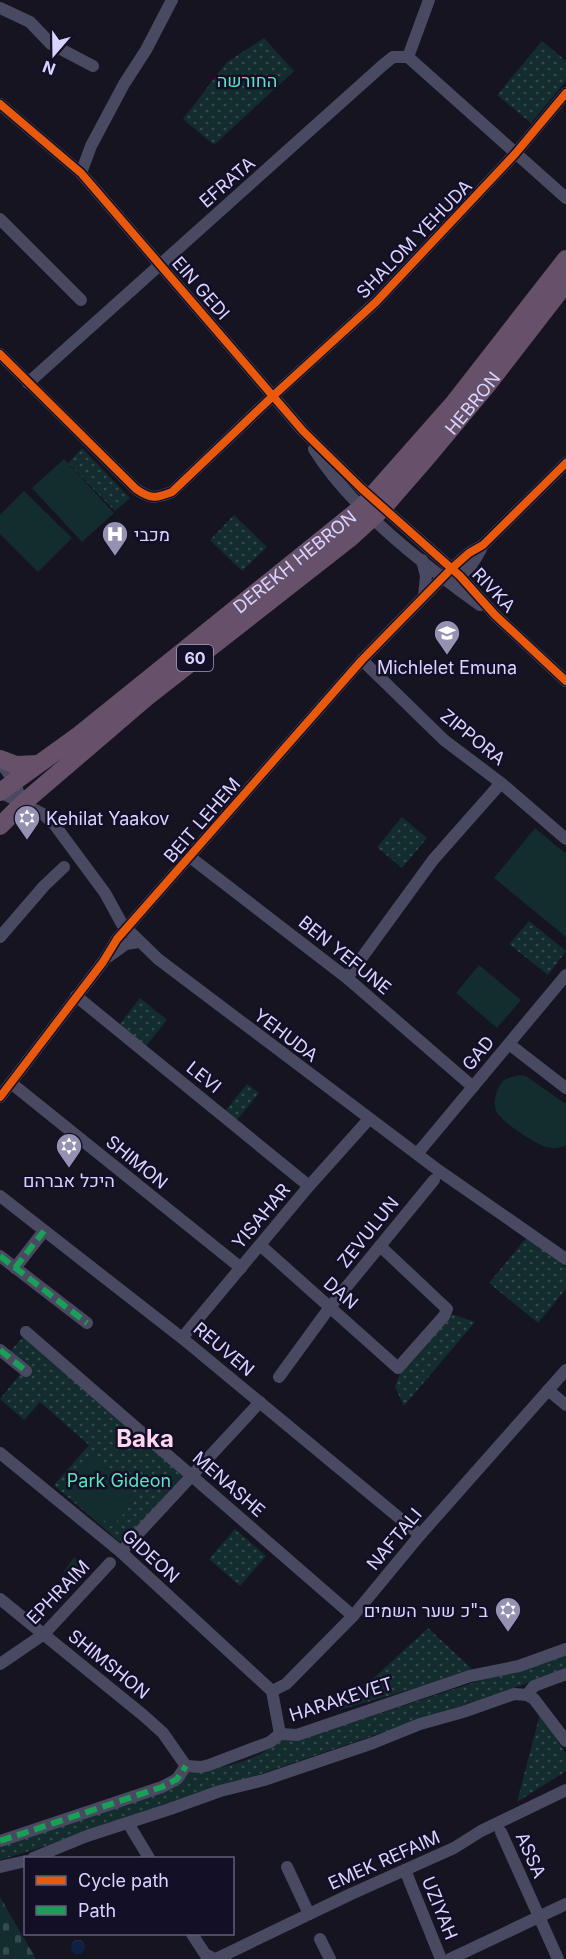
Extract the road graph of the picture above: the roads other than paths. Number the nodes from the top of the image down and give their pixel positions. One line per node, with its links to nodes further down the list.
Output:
1 (171, 0): 9 (street)
2 (429, 0): 4 (street)
3 (0, 8): 5 (street)
4 (408, 57): 8 (street); 13 (street, EFRATA)
5 (93, 66)
6 (566, 93): 8 (street, SHALOM YEHUDA)
7 (0, 104): 9 (street, EIN GEDI)
8 (515, 154): 10 (street); 18 (street, SHALOM YEHUDA)
9 (81, 173): 13 (street, EIN GEDI)
10 (566, 198)
11 (0, 219): 15 (street)
12 (566, 259): 20 (highway, DEREKH HEBRON / 60)
13 (161, 264): 17 (street, EFRATA); 18 (street, EIN GEDI)
14 (566, 283): 20 (highway, HEBRON / 60)
15 (81, 300)
16 (0, 354): 17 (street)
17 (28, 383): 18 (street, SHALOM YEHUDA)
18 (274, 395): 20 (street, EIN GEDI)
19 (566, 464): 22 (street, BEIT LEHEM)
20 (373, 508): 21 (street, RIVKA); 22 (street, RIVKA); 27 (highway, DEREKH HEBRON / 60); 30 (highway, DEREKH HEBRON / 60)
21 (422, 560): 22 (street, RIVKA); 23 (street)
22 (452, 573): 23 (street, BEIT LEHEM); 25 (street, RIVKA)
23 (424, 596): 24 (street, BEIT LEHEM)
24 (362, 660): 28 (street, ZIPPORA); 33 (street, BEIT LEHEM)
25 (566, 681)
26 (0, 760): 27 (highway); 29 (street)
27 (38, 764): 29 (highway, DEREKH HEBRON / 60)
28 (501, 783): 32 (street, ZIPPORA); 40 (street)
29 (5, 789): 30 (street); 30 (street, YEHUDA)
30 (22, 804): 31 (highway, DEREKH HEBRON / 60); 35 (street, YEHUDA)
31 (0, 826)
32 (566, 839)
33 (190, 857): 35 (street, BEIT LEHEM); 40 (street, BEN YEFUNE)
34 (64, 867): 36 (street)
35 (125, 929): 37 (street, YEHUDA); 38 (street, BEIT LEHEM)
36 (0, 937)
37 (138, 942): 38 (street, BEIT LEHEM); 47 (street, YEHUDA)
38 (103, 962): 41 (street, BEIT LEHEM)
39 (566, 975): 42 (street, GAD)
40 (347, 978): 44 (street, BEN YEFUNE)
41 (76, 996): 43 (street, BEIT LEHEM); 50 (street, LEVI)
42 (509, 1044): 44 (street, GAD); 45 (street)
43 (11, 1083): 46 (street, BEIT LEHEM); 58 (street, SHIMON)
44 (473, 1087): 48 (street, GAD)
45 (566, 1088)
46 (0, 1097)
47 (369, 1119): 48 (street, YEHUDA); 50 (street, YISAHAR)
48 (417, 1154): 56 (street, YEHUDA)
49 (434, 1180): 54 (street, ZEVULUN)
50 (309, 1186): 53 (street, YISAHAR)
51 (0, 1196): 52 (street, REUVEN)
52 (45, 1231): 57 (street); 62 (street, REUVEN)
53 (260, 1245): 58 (street, YISAHAR); 59 (street, DAN)
54 (380, 1246): 59 (street, ZEVULUN); 59 (street, DAN)
55 (0, 1256): 57 (street)
56 (566, 1259)
57 (15, 1268): 60 (street)
58 (241, 1268): 62 (street, YISAHAR)
59 (330, 1307): 66 (street)
60 (87, 1323)
61 (26, 1332): 71 (street, MENASHE)
62 (182, 1338): 68 (street, REUVEN)
63 (0, 1350): 65 (street)
64 (566, 1370): 67 (street, NAFTALI)
65 (26, 1371)
66 (279, 1377)
67 (548, 1390): 69 (street); 72 (street, NAFTALI)
68 (260, 1402): 71 (street); 72 (street, REUVEN)
69 (566, 1405)
70 (0, 1453): 73 (street, GIDEON)
71 (192, 1475): 73 (street); 76 (street, MENASHE)
72 (420, 1534): 76 (street, NAFTALI)
73 (121, 1552): 81 (street, GIDEON)
74 (110, 1563): 77 (street, EPHRAIM)
75 (0, 1599): 77 (street, SHIMSHON)
76 (353, 1616): 81 (street, NAFTALI)
77 (44, 1634): 79 (street, EPHRAIM); 85 (street, SHIMSHON)
78 (566, 1649): 83 (street, HARAKEVET)
79 (0, 1664)
80 (566, 1674): 82 (street)
81 (273, 1691): 83 (street)
82 (527, 1695): 84 (street); 87 (street)
83 (280, 1734): 85 (street, HARAKEVET)
84 (566, 1741)
85 (186, 1766): 89 (street)
86 (566, 1790): 95 (street, EMEK REFAIM)
87 (128, 1823): 90 (street); 91 (street)
88 (501, 1832): 98 (street, ASSA)
89 (0, 1842)
90 (35, 1857)
91 (148, 1857)
92 (24, 1861): 93 (street)
93 (0, 1867)
94 (287, 1867): 97 (street)
95 (405, 1870): 97 (street, EMEK REFAIM); 103 (street, UZIYAH)
96 (566, 1904): 98 (street)
97 (309, 1914): 101 (street, EMEK REFAIM)
98 (539, 1917): 104 (street); 105 (street, ASSA)
99 (193, 1935): 101 (street)
100 (320, 1939): 102 (street)
101 (216, 1959)
102 (330, 1959)
103 (441, 1959)
104 (450, 1959)
105 (558, 1959)

